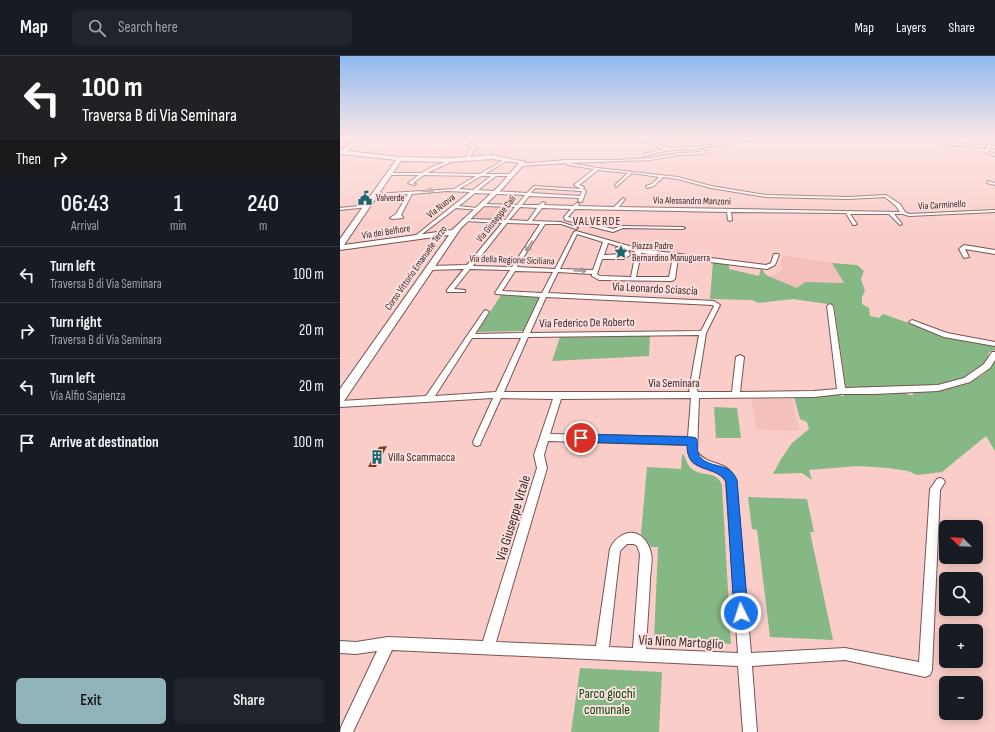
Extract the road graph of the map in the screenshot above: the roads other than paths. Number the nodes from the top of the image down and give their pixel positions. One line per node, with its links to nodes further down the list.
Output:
1 (393, 170): 7 (street)
2 (432, 170): 8 (street)
3 (490, 170): 9 (street)
4 (516, 170): 11 (street, Corso Vittorio Emanuele Terzo)
5 (597, 170): 6 (street, Via Carminello); 29 (street)
6 (631, 172): 12 (street, Via Carminello); 16 (street)
7 (390, 174): 8 (street); 26 (street)
8 (422, 174): 9 (street); 14 (street)
9 (481, 175): 10 (street); 20 (street)
10 (495, 175): 11 (street); 21 (street, Via Nuova)
11 (511, 175): 23 (street, Corso Vittorio Emanuele Terzo)
12 (662, 176): 18 (street); 45 (street, Via Carminello)
13 (988, 182): 15 (street)
14 (414, 184)
15 (995, 184)
16 (616, 186)
17 (554, 187): 19 (street); 25 (street, Via Giuseppe Calì); 27 (street)
18 (647, 187)
19 (568, 188): 28 (street); 29 (street)
20 (454, 190): 21 (street); 22 (street, one-way to 20); 24 (street)
21 (475, 191): 23 (street); 34 (street, Via Nuova)
22 (411, 192): 26 (street); 44 (street)
23 (495, 192): 25 (street); 35 (street, Corso Vittorio Emanuele Terzo)
24 (448, 194)
25 (528, 194): 27 (street); 32 (street, Via Giuseppe Calì)
26 (375, 195): 31 (street)
27 (549, 195): 28 (street); 33 (street)
28 (563, 196): 29 (street); 36 (street)
29 (581, 199): 37 (street)
30 (622, 199): 38 (street)
31 (366, 206): 39 (street); 58 (street)
32 (518, 206): 33 (street, Via Alessandro Manzoni); 35 (street, Via Alessandro Manzoni); 48 (street, Via Giuseppe Calì)
33 (541, 206): 36 (street, Via Alessandro Manzoni); 49 (street)
34 (454, 207): 35 (street, Via Alessandro Manzoni); 56 (street, Via Nuova)
35 (479, 207): 46 (street, Corso Vittorio Emanuele Terzo)
36 (555, 207): 37 (street, Via Alessandro Manzoni)
37 (575, 207): 38 (street, Via Alessandro Manzoni); 53 (street)
38 (616, 208): 40 (street, Via Alessandro Manzoni)
39 (340, 209)
40 (728, 210): 42 (street, Via Alessandro Manzoni); 47 (street)
41 (995, 211): 45 (street, Via Carminello)
42 (848, 212): 43 (street, Via Alessandro Manzoni); 51 (street)
43 (890, 212): 45 (street, Via Alessandro Manzoni); 52 (street)
44 (400, 213)
45 (902, 213)
46 (465, 220): 48 (street); 54 (street, Corso Vittorio Emanuele Terzo)
47 (730, 220)
48 (506, 221): 49 (street); 66 (street, Via Giuseppe Calì)
49 (529, 222): 50 (street)
50 (544, 222): 55 (street); 68 (street, one-way to 68)
51 (856, 224)
52 (900, 224)
53 (683, 228)
54 (457, 229): 56 (street, Via dei Belfiore); 67 (street, Corso Vittorio Emanuele Terzo)
55 (576, 232): 57 (street); 69 (street)
56 (417, 237): 59 (street, Via dei Belfiore)
57 (606, 243): 60 (street); 64 (street); 64 (street)
58 (340, 245)
59 (340, 248)
60 (639, 251): 63 (street); 71 (street)
61 (995, 252): 65 (street)
62 (776, 254): 63 (street)
63 (676, 256): 71 (street)
64 (601, 257): 70 (street)
65 (966, 257)
66 (468, 267): 67 (street, Via della Regione Siciliana); 68 (street, Via della Regione Siciliana); 72 (street, Via Giuseppe Calì)
67 (429, 268): 88 (street, Corso Vittorio Emanuele Terzo)
68 (514, 269): 69 (street, Via della Regione Siciliana); 73 (street, Via Leonardo Sciascia)
69 (556, 270): 70 (street, Via della Regione Siciliana, one-way to 70); 73 (street)
70 (595, 272): 71 (street, Via della Regione Siciliana)
71 (633, 279)
72 (463, 291)
73 (544, 295): 77 (street, Via Leonardo Sciascia); 78 (street)
74 (830, 306): 83 (street)
75 (486, 312): 79 (street)
76 (912, 322): 80 (street)
77 (703, 333): 78 (street, Via Federico De Roberto); 85 (street, Via Leonardo Sciascia)
78 (526, 335): 79 (street, Via Federico De Roberto); 84 (street)
79 (470, 336): 89 (street)
80 (995, 344)
81 (995, 354): 83 (street, Via Seminara)
82 (740, 357): 86 (street)
83 (841, 390): 86 (street, Via Seminara)
84 (498, 395): 87 (street, Via Seminara); 89 (street, Via Seminara); 93 (street)
85 (695, 395): 86 (street, Via Seminara); 87 (street, Via Seminara); 92 (street, Via Leonardo Sciascia)
86 (736, 395)
87 (558, 396): 91 (street, Via Giuseppe Vitale)
88 (340, 398)
89 (429, 398): 90 (street, Via Seminara)
90 (340, 404)
91 (545, 437): 92 (street); 96 (street, Via Giuseppe Vitale)
92 (692, 441): 100 (street, Via Leonardo Sciascia)
93 (477, 442)
94 (940, 482): 100 (street, Via Nino Martoglio)
95 (388, 643): 96 (street, Via Nino Martoglio); 97 (street, Via Nino Martoglio); 101 (street)
96 (488, 647): 98 (street, Via Nino Martoglio)
97 (340, 648)
98 (602, 653): 99 (street, Via Nino Martoglio); 99 (street)
99 (638, 655): 100 (street, Via Nino Martoglio)
100 (744, 660): 102 (street, Via Leonardo Sciascia)
101 (346, 732)
102 (750, 732)

